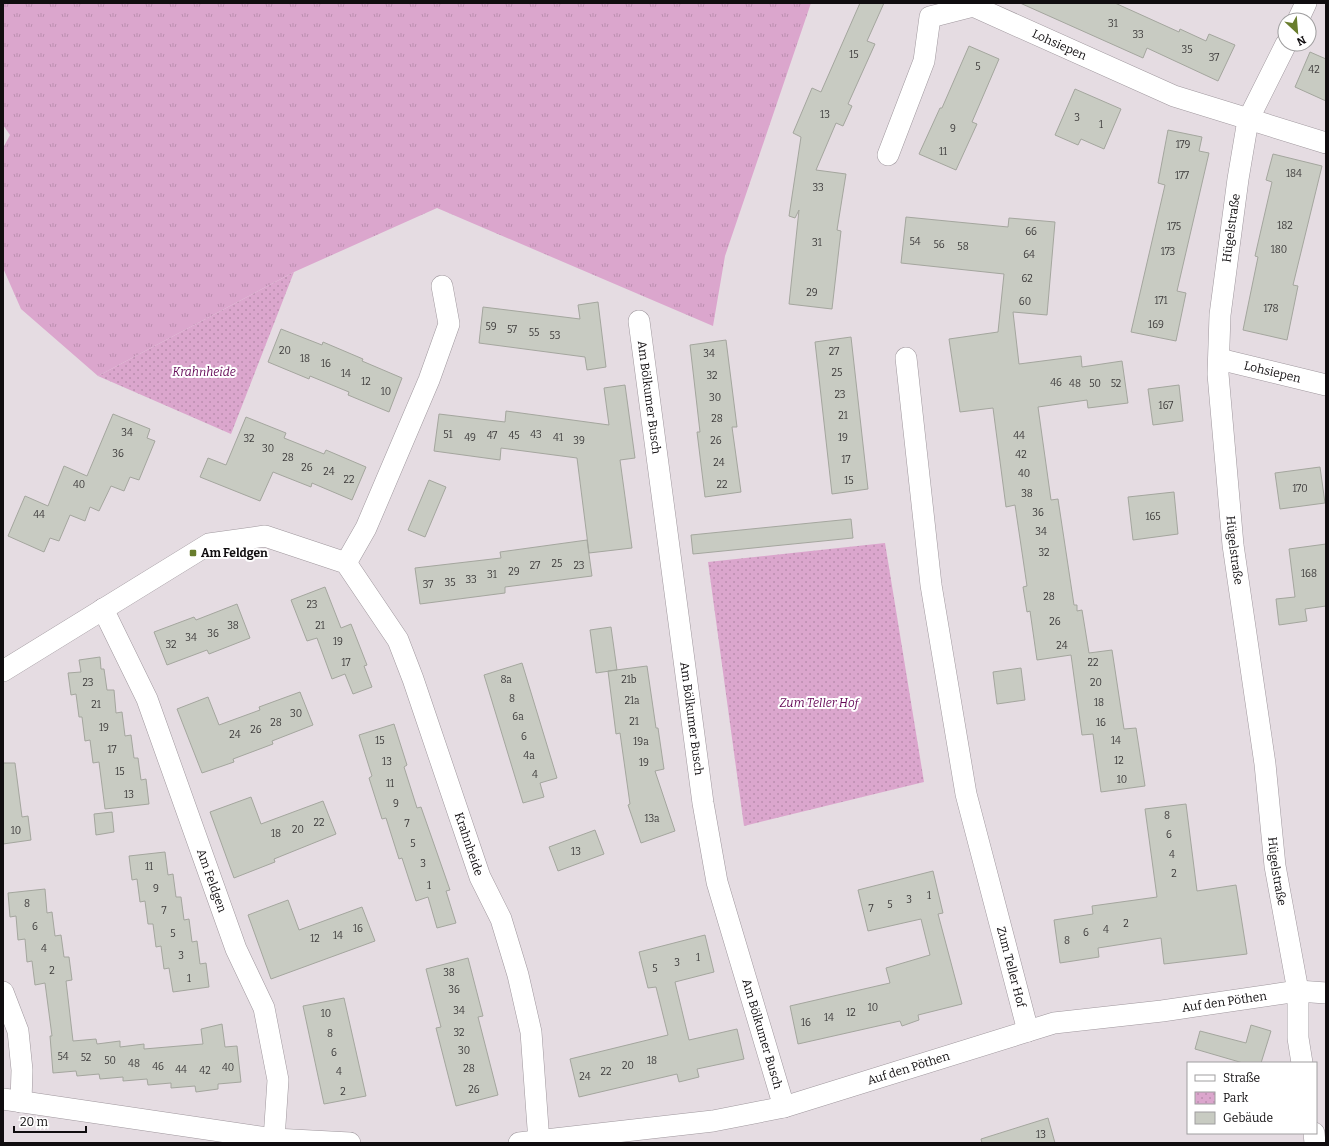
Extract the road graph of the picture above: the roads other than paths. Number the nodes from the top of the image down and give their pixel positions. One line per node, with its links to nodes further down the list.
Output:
1 (1282, 52): 2 (street, Hügelstraße)
2 (1248, 120): 3 (street, Lohsiepen); 4 (street, Lohsiepen); 8 (street, Hügelstraße)
3 (1326, 143)
4 (888, 155)
5 (442, 286): 10 (street)
6 (639, 321): 19 (street, Am Bölkumer Busch)
7 (906, 358): 16 (street, Zum Teller Hof)
8 (1219, 359): 9 (street, Lohsiepen); 13 (street, Hügelstraße)
9 (1326, 385)
10 (346, 563): 11 (street); 22 (street, Krahnheide)
11 (103, 609): 12 (street); 20 (street, Am Feldgen)
12 (3, 671)
13 (1298, 991): 15 (street, Auf den Pöthen); 16 (street, Auf den Pöthen); 17 (street, Hügelstraße)
14 (3, 992): 18 (street)
15 (1326, 993)
16 (1028, 1031): 19 (street, Auf den Pöthen)
17 (1302, 1062)
18 (12, 1100): 20 (street)
19 (784, 1107): 22 (street, Auf den Pöthen)
20 (274, 1138): 21 (street)
21 (350, 1143)
22 (529, 1143)

